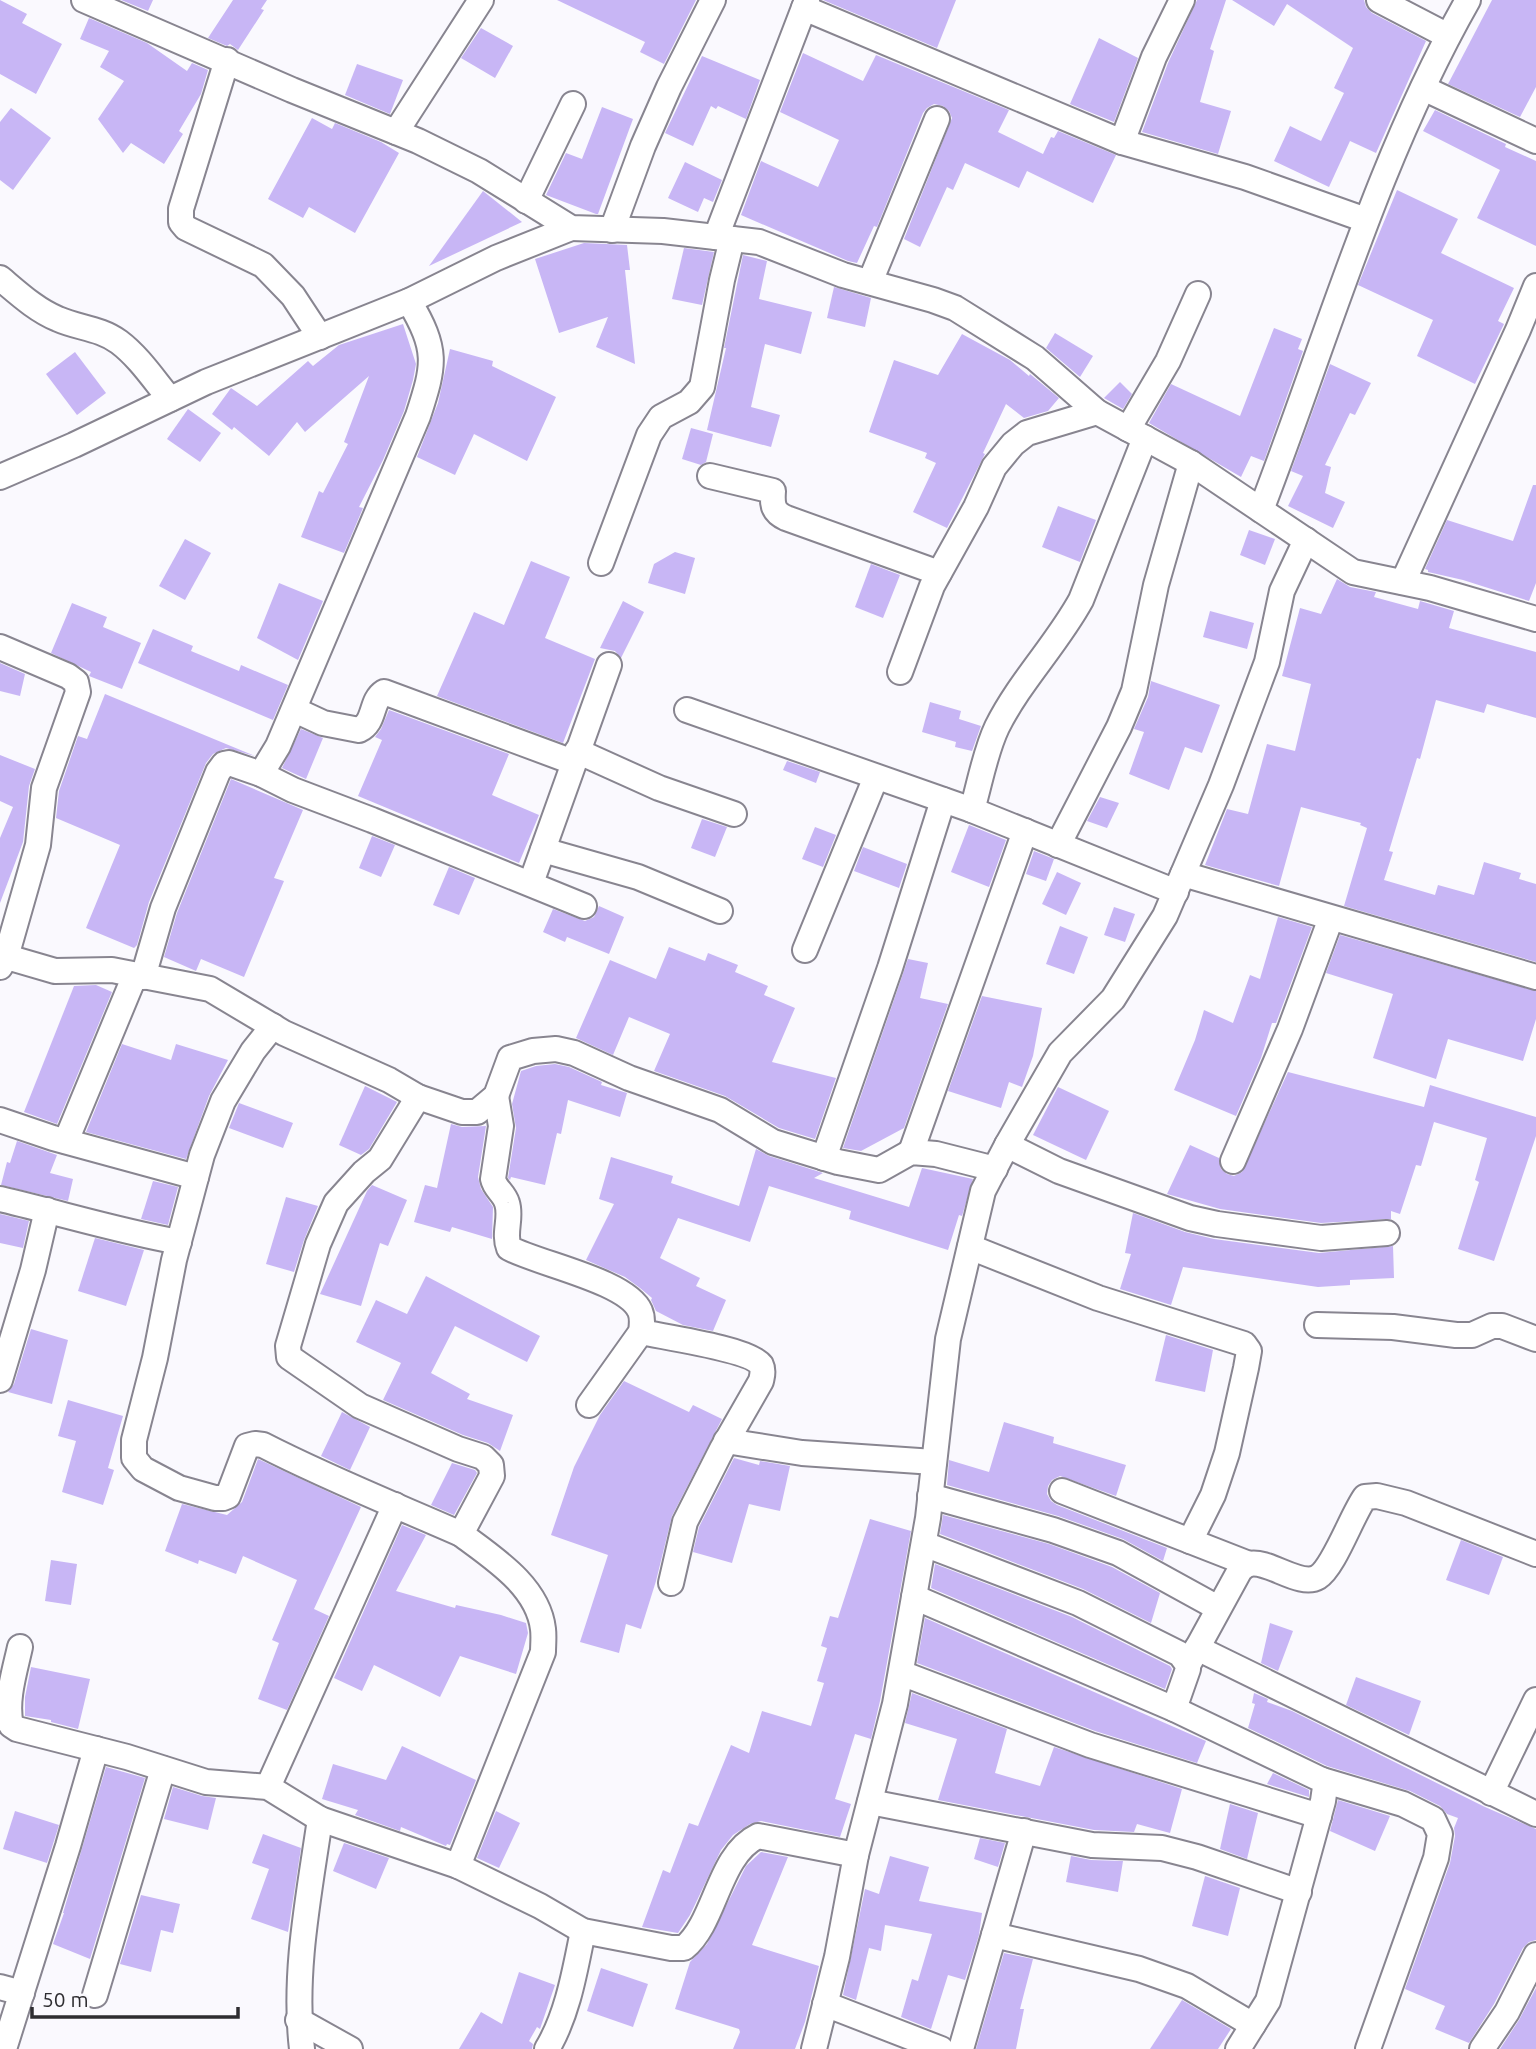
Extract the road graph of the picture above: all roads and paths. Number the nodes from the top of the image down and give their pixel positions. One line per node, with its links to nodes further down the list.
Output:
1 (84, 0): 9 (street)
2 (481, 0): 13 (street)
3 (713, 0): 19 (street)
4 (1182, 0): 15 (street)
5 (1379, 0): 8 (street)
6 (1468, 0): 8 (street)
7 (805, 4): 15 (street); 20 (street)
8 (1448, 36): 10 (street)
9 (227, 60): 13 (street); 26 (street)
10 (1423, 88): 14 (street); 17 (street)
11 (573, 104): 16 (street)
12 (937, 119): 22 (street)
13 (396, 132): 16 (street)
14 (1536, 141)
15 (1122, 142): 17 (street)
16 (526, 201): 18 (street)
17 (1366, 220): 33 (street)
18 (571, 228): 19 (street); 25 (street)
19 (612, 230): 20 (street)
20 (724, 238): 22 (street); 35 (street)
21 (0, 278): 27 (street)
22 (870, 282): 28 (street)
23 (1536, 286): 37 (street)
24 (1198, 294): 29 (street)
25 (408, 301): 26 (street); 42 (street)
26 (320, 337): 27 (street)
27 (170, 399): 31 (street)
28 (1097, 412): 29 (street); 36 (street)
29 (1137, 433): 30 (street); 48 (street)
30 (1191, 463): 33 (street); 51 (street)
31 (0, 477)
32 (710, 477): 36 (street)
33 (1261, 510): 34 (street)
34 (1306, 540): 37 (street); 54 (street)
35 (601, 564)
36 (939, 573): 41 (street)
37 (1403, 582): 38 (street)
38 (1536, 619)
39 (0, 647): 59 (street)
40 (609, 665): 44 (street)
41 (900, 672)
42 (295, 710): 44 (street); 45 (street)
43 (687, 710): 46 (street)
44 (575, 757): 49 (street); 52 (street)
45 (261, 774): 53 (street); 60 (street)
46 (876, 777): 47 (street); 58 (street)
47 (943, 800): 48 (street); 69 (street)
48 (972, 810): 50 (street)
49 (734, 814)
50 (1025, 831): 51 (street); 68 (street)
51 (1058, 845): 54 (street)
52 (543, 850): 53 (street); 56 (street)
53 (531, 883): 55 (street)
54 (1179, 883): 57 (street); 67 (street)
55 (584, 906)
56 (720, 911)
57 (1331, 918): 61 (street); 70 (street)
58 (805, 950)
59 (2, 960): 60 (street)
60 (139, 976): 62 (street); 66 (street)
61 (1536, 977)
62 (273, 1026): 64 (street); 72 (street)
63 (496, 1096): 64 (street); 69 (street); 79 (street)
64 (418, 1097): 88 (street)
65 (0, 1120): 66 (street)
66 (66, 1141): 72 (street)
67 (1007, 1144): 71 (street); 75 (street)
68 (911, 1152): 69 (street); 71 (street)
69 (824, 1158)
70 (1233, 1161)
71 (995, 1169): 77 (street)
72 (196, 1177): 76 (street)
73 (0, 1199): 74 (street)
74 (47, 1210): 76 (street); 81 (street)
75 (1387, 1233)
76 (179, 1242): 87 (street)
77 (970, 1247): 84 (street); 89 (street)
78 (1317, 1325): 80 (street)
79 (641, 1332): 82 (street); 83 (street)
80 (1536, 1339)
81 (0, 1380)
82 (589, 1405)
83 (726, 1441): 84 (street); 93 (street)
84 (934, 1462): 86 (street)
85 (1062, 1491): 89 (street)
86 (930, 1496): 90 (street); 95 (street)
87 (395, 1505): 88 (street); 104 (street)
88 (461, 1534): 112 (street)
89 (1190, 1541): 92 (street)
90 (924, 1545): 94 (street); 97 (street)
91 (1536, 1554): 92 (street)
92 (1249, 1564): 95 (street)
93 (671, 1583)
94 (914, 1597): 98 (street); 100 (street)
95 (1218, 1608): 97 (street)
96 (20, 1647): 101 (street)
97 (1192, 1656): 100 (street); 105 (street)
98 (901, 1673): 106 (street); 108 (street)
99 (1536, 1700): 105 (street)
100 (1174, 1709): 103 (street)
101 (96, 1749): 102 (street); 117 (street)
102 (163, 1769): 104 (street); 118 (street)
103 (1322, 1780): 108 (street); 130 (street)
104 (268, 1787): 109 (street)
105 (1490, 1793): 107 (street)
106 (870, 1802): 110 (street); 111 (street)
107 (1536, 1814)
108 (1319, 1816): 113 (street)
109 (320, 1819): 112 (street); 120 (street)
110 (1024, 1831): 113 (street); 115 (street)
111 (856, 1855): 114 (street); 119 (street)
112 (457, 1866): 114 (street)
113 (1299, 1892): 121 (street)
114 (583, 1931): 125 (street)
115 (994, 1935): 121 (street); 128 (street)
116 (1536, 1955): 131 (street)
117 (11, 1990): 122 (street)
118 (95, 1995)
119 (825, 2004): 126 (street); 127 (street)
120 (298, 2020): 123 (street); 124 (street)
121 (1254, 2025): 129 (street)
122 (4, 2049)
123 (302, 2049)
124 (350, 2049)
125 (547, 2049)
126 (814, 2049)
127 (941, 2049)
128 (961, 2049)
129 (1238, 2049)
130 (1368, 2049)
131 (1482, 2049)

